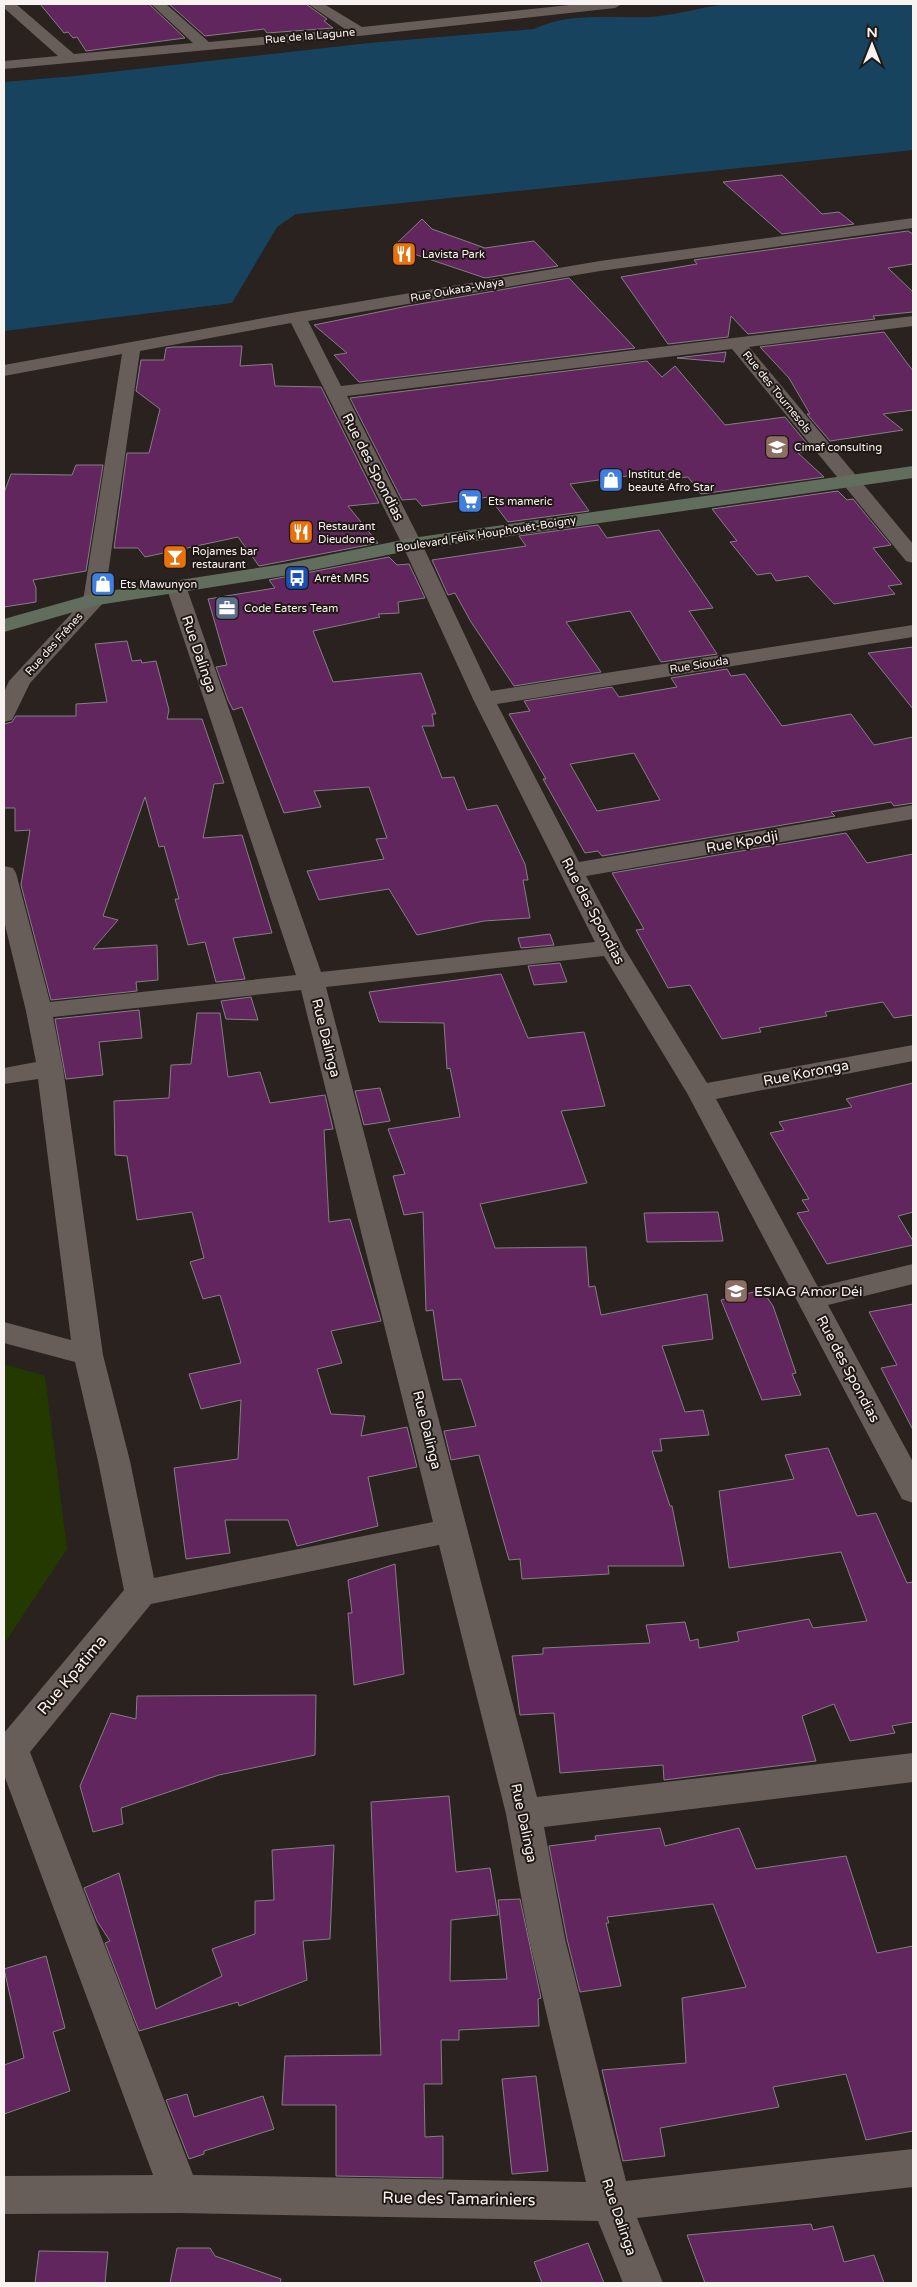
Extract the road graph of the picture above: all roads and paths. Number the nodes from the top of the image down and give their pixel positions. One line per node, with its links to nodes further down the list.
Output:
1 (8, 4): 9 (street)
2 (158, 4): 8 (street)
3 (316, 4): 7 (street)
4 (466, 4): 6 (street)
5 (615, 4): 6 (street, Rue de la Lagune)
6 (485, 18): 7 (street, Rue de la Lagune)
7 (359, 32): 8 (street, Rue de la Lagune)
8 (205, 46): 9 (street, Rue de la Lagune)
9 (70, 58): 10 (street, Rue de la Lagune)
10 (4, 65)
11 (913, 223): 12 (street, Rue Oukata-Waya)
12 (297, 317): 15 (street, Rue Oukata-Waya); 17 (street, Rue des Spondias)
13 (913, 321): 14 (street)
14 (737, 343): 17 (street); 19 (street, Rue des Tournesols)
15 (132, 347): 16 (street, Rue Oukata-Waya); 23 (street)
16 (4, 370)
17 (336, 392): 20 (street, Rue des Spondias)
18 (913, 472): 19 (street, Boulevard Félix Houphouët-Boigny)
19 (850, 480): 20 (street, Boulevard Félix Houphouët-Boigny); 21 (street, Rue des Tournesols)
20 (412, 544): 22 (street, Boulevard Félix Houphouët-Boigny); 26 (street, Rue des Spondias)
21 (913, 557)
22 (176, 586): 23 (street, Boulevard Félix Houphouët-Boigny); 32 (street, Rue Dalinga)
23 (93, 602): 24 (street, Boulevard Félix Houphouët-Boigny); 27 (street, Rue des Frênes)
24 (4, 626)
25 (913, 631): 26 (street, Rue Siouda)
26 (484, 699): 29 (street, Rue des Spondias)
27 (4, 716)
28 (913, 812): 29 (street, Rue Kpodji)
29 (572, 871): 31 (street, Rue des Spondias)
30 (4, 873): 33 (street)
31 (611, 948): 32 (street); 37 (street, Rue des Spondias)
32 (311, 980): 33 (street); 43 (street, Rue Dalinga)
33 (39, 1011): 35 (street)
34 (913, 1053): 37 (street, Rue Koronga)
35 (50, 1068): 36 (street); 41 (street)
36 (4, 1076)
37 (700, 1093): 39 (street, Rue des Spondias)
38 (913, 1274): 39 (street)
39 (810, 1299): 42 (street, Rue des Spondias)
40 (4, 1333): 41 (street)
41 (88, 1355): 44 (street)
42 (913, 1491)
43 (453, 1530): 44 (street); 47 (street, Rue Dalinga)
44 (141, 1593): 45 (street, Rue Kpatima)
45 (7, 1753): 49 (street)
46 (913, 1767): 47 (street)
47 (524, 1814): 51 (street, Rue Dalinga)
48 (913, 2168): 51 (street, Rue des Tamariniers)
49 (180, 2194): 50 (street, Rue des Tamariniers); 51 (street, Rue des Tamariniers)
50 (4, 2195)
51 (611, 2202): 52 (street, Rue Dalinga)
52 (643, 2283)

